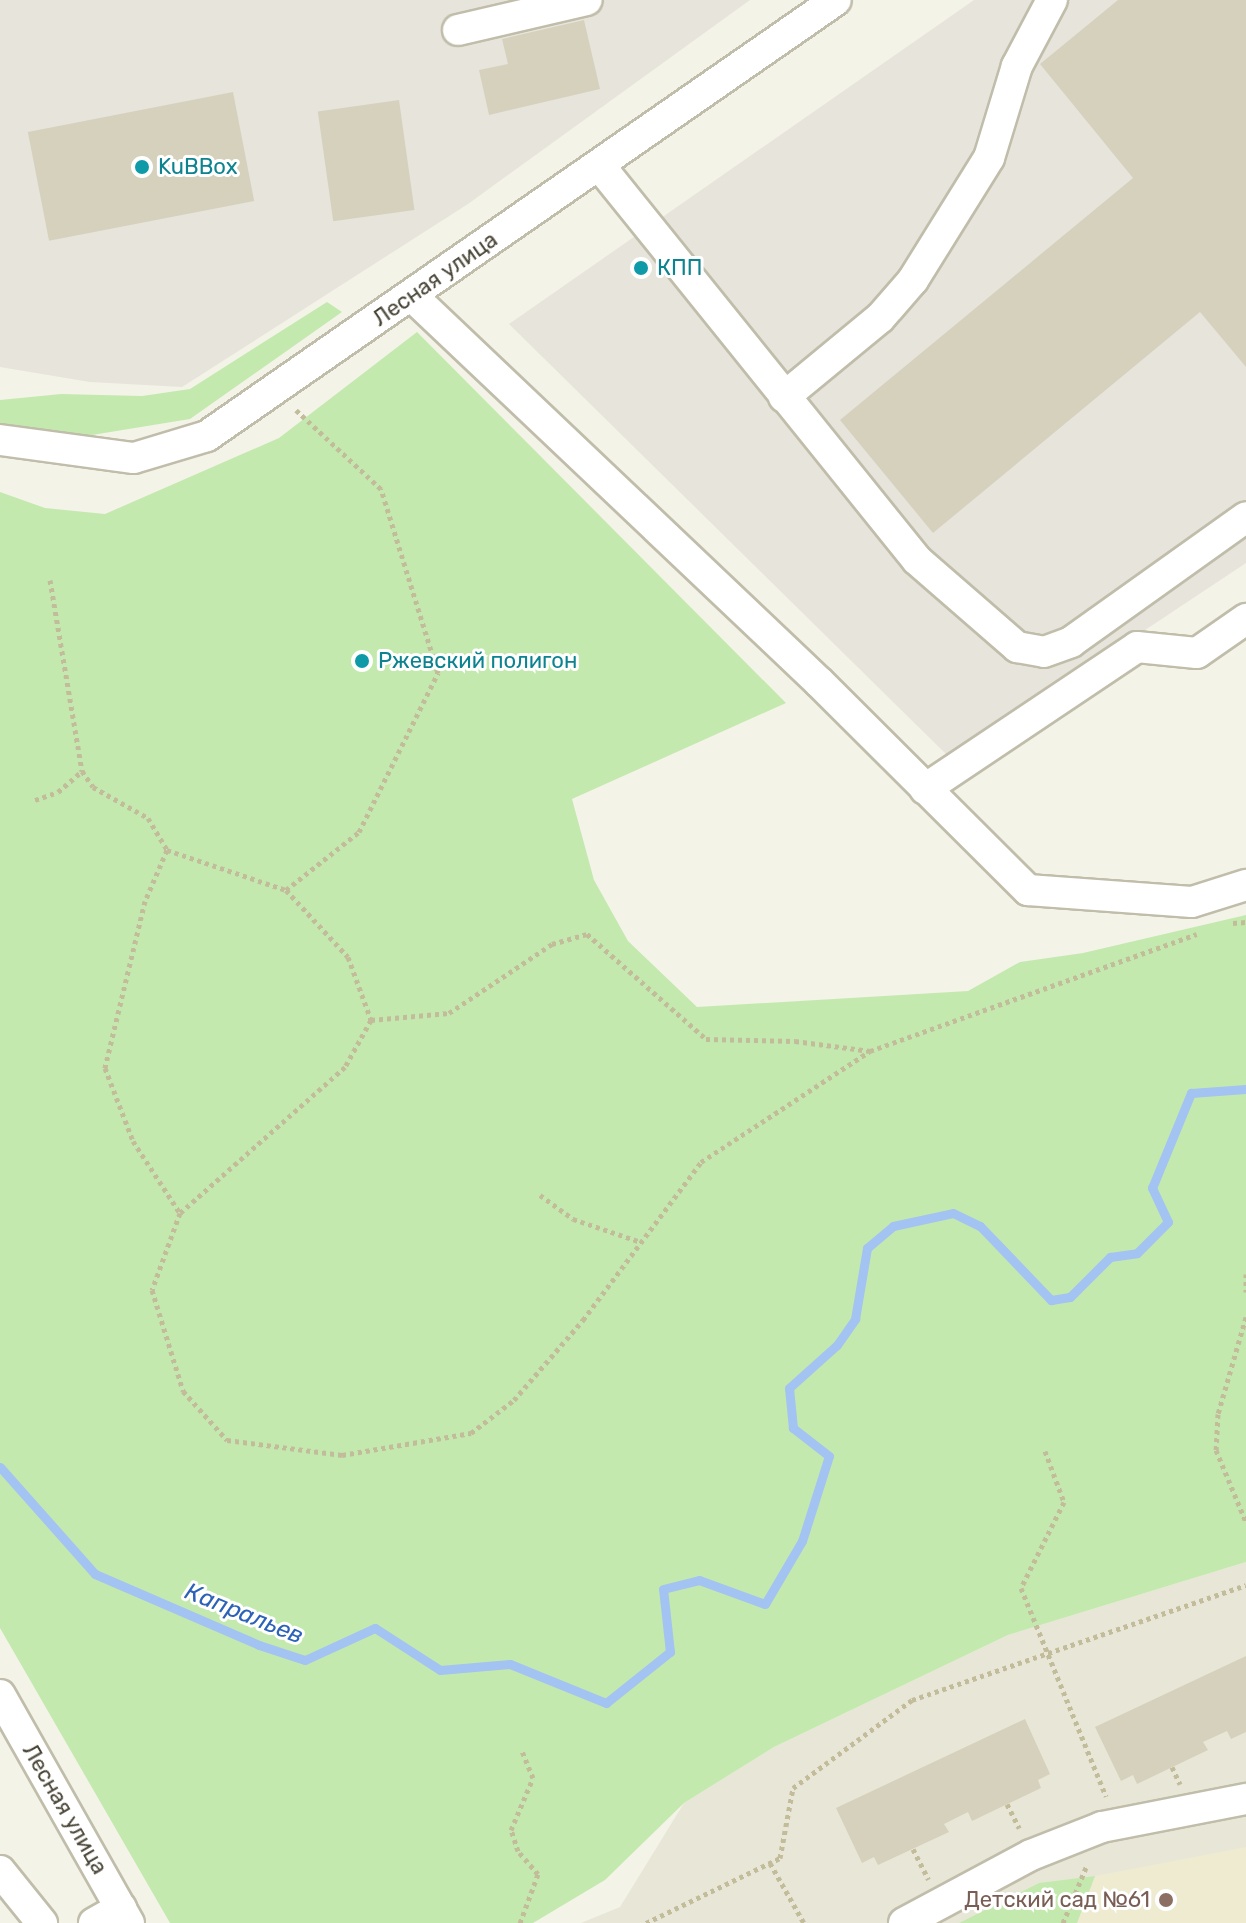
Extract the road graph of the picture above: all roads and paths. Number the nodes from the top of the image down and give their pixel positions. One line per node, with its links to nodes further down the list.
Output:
1 (587, 0): 4 (street)
2 (836, 0): 5 (street, Лесная улица)
3 (1052, 0): 8 (street)
4 (458, 30)
5 (599, 165): 6 (street, Лесная улица); 8 (street)
6 (412, 296): 7 (street, Лесная улица); 14 (street)
7 (276, 389): 9 (street, Лесная улица); 18 (path)
8 (784, 397): 10 (street)
9 (0, 440)
10 (1246, 517)
11 (50, 580): 13 (path)
12 (1246, 619): 14 (street)
13 (82, 771): 15 (path); 16 (path)
14 (925, 789): 17 (street)
15 (35, 800)
16 (167, 850): 18 (path); 25 (path)
17 (1246, 885)
18 (286, 890): 22 (path)
19 (1246, 922): 20 (path)
20 (1233, 923)
21 (1200, 933): 23 (path)
22 (371, 1020): 23 (path); 25 (path)
23 (870, 1051): 26 (path)
24 (540, 1195): 26 (path)
25 (180, 1213): 26 (path)
26 (638, 1241)
27 (1246, 1274): 28 (path)
28 (1246, 1292)
29 (1246, 1317): 31 (path)
30 (1045, 1451): 33 (path)
31 (1246, 1522)
32 (1246, 1585): 33 (path)
33 (1047, 1651): 37 (path); 38 (path)
34 (0, 1695): 40 (street, Лесная улица)
35 (522, 1751): 43 (path)
36 (1246, 1799): 37 (street)
37 (1110, 1824): 46 (street); 47 (path)
38 (770, 1863): 44 (path); 45 (path)
39 (0, 1871): 41 (street)
40 (125, 1916): 42 (street)
41 (42, 1923)
42 (94, 1923)
43 (520, 1923)
44 (646, 1923)
45 (804, 1923)
46 (904, 1923)
47 (1063, 1923)

